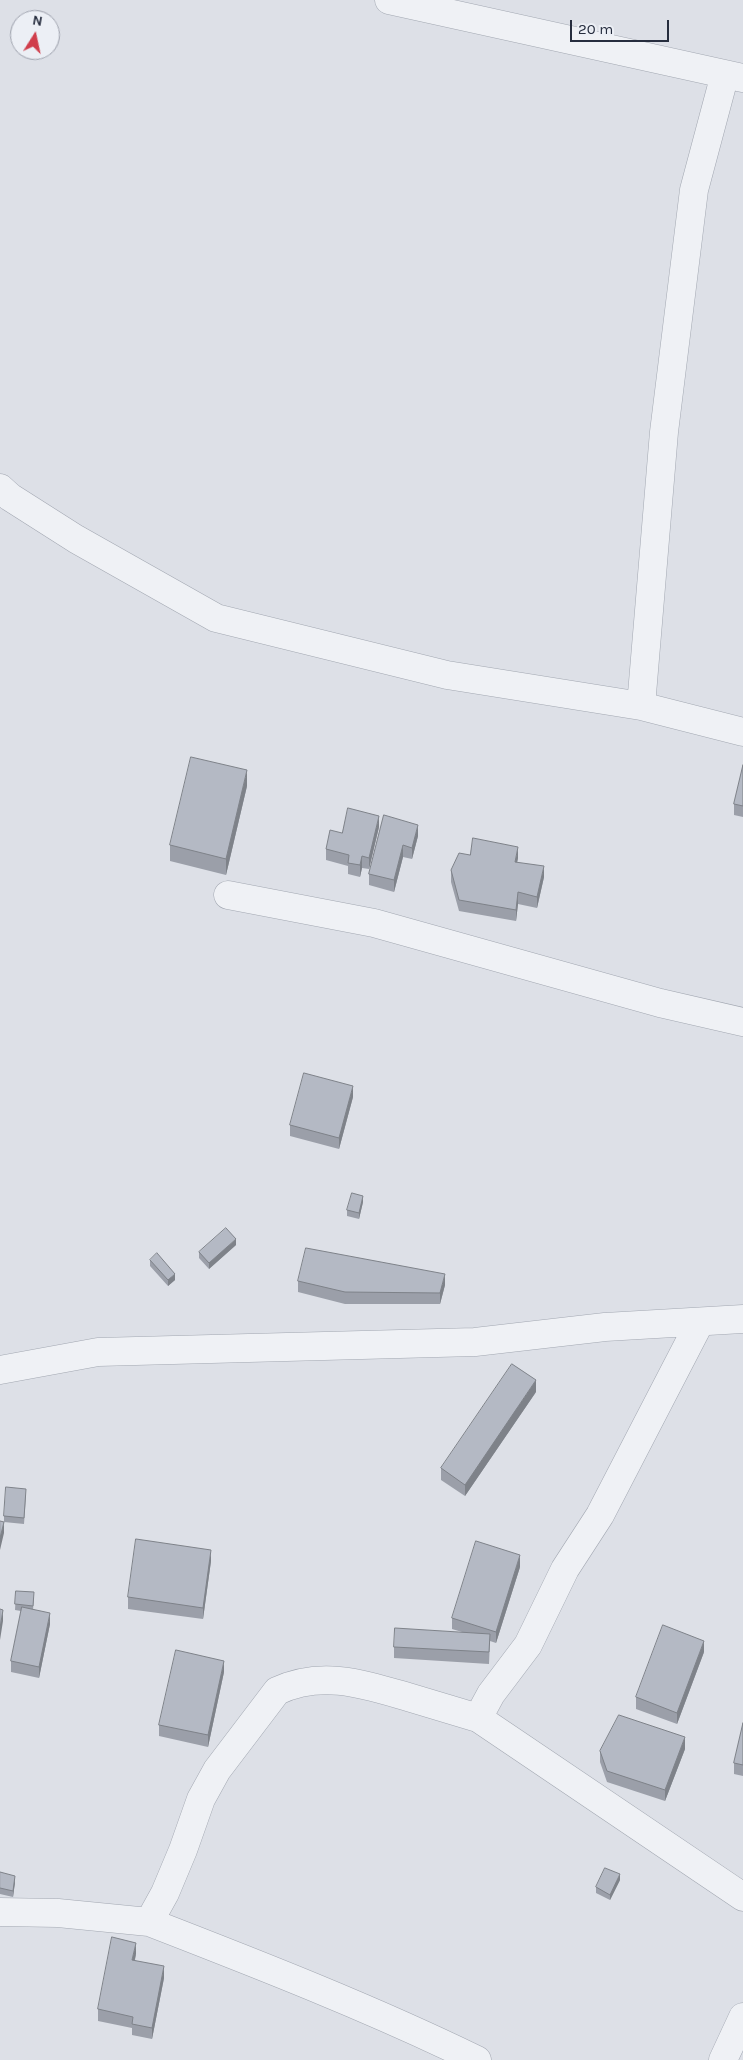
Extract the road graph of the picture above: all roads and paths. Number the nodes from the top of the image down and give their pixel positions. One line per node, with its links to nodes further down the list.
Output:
1 (389, 0): 2 (street)
2 (734, 76): 4 (street)
3 (0, 488): 4 (street)
4 (641, 706): 5 (street)
5 (743, 732)
6 (228, 895): 7 (street)
7 (743, 1022)
8 (743, 1319): 9 (street)
9 (700, 1322): 10 (street); 11 (street)
10 (0, 1370)
11 (478, 1718): 12 (street); 14 (street)
12 (743, 1897)
13 (0, 1912): 14 (street)
14 (149, 1922): 16 (street)
15 (743, 2017): 17 (street)
16 (477, 2060)
17 (722, 2060)

